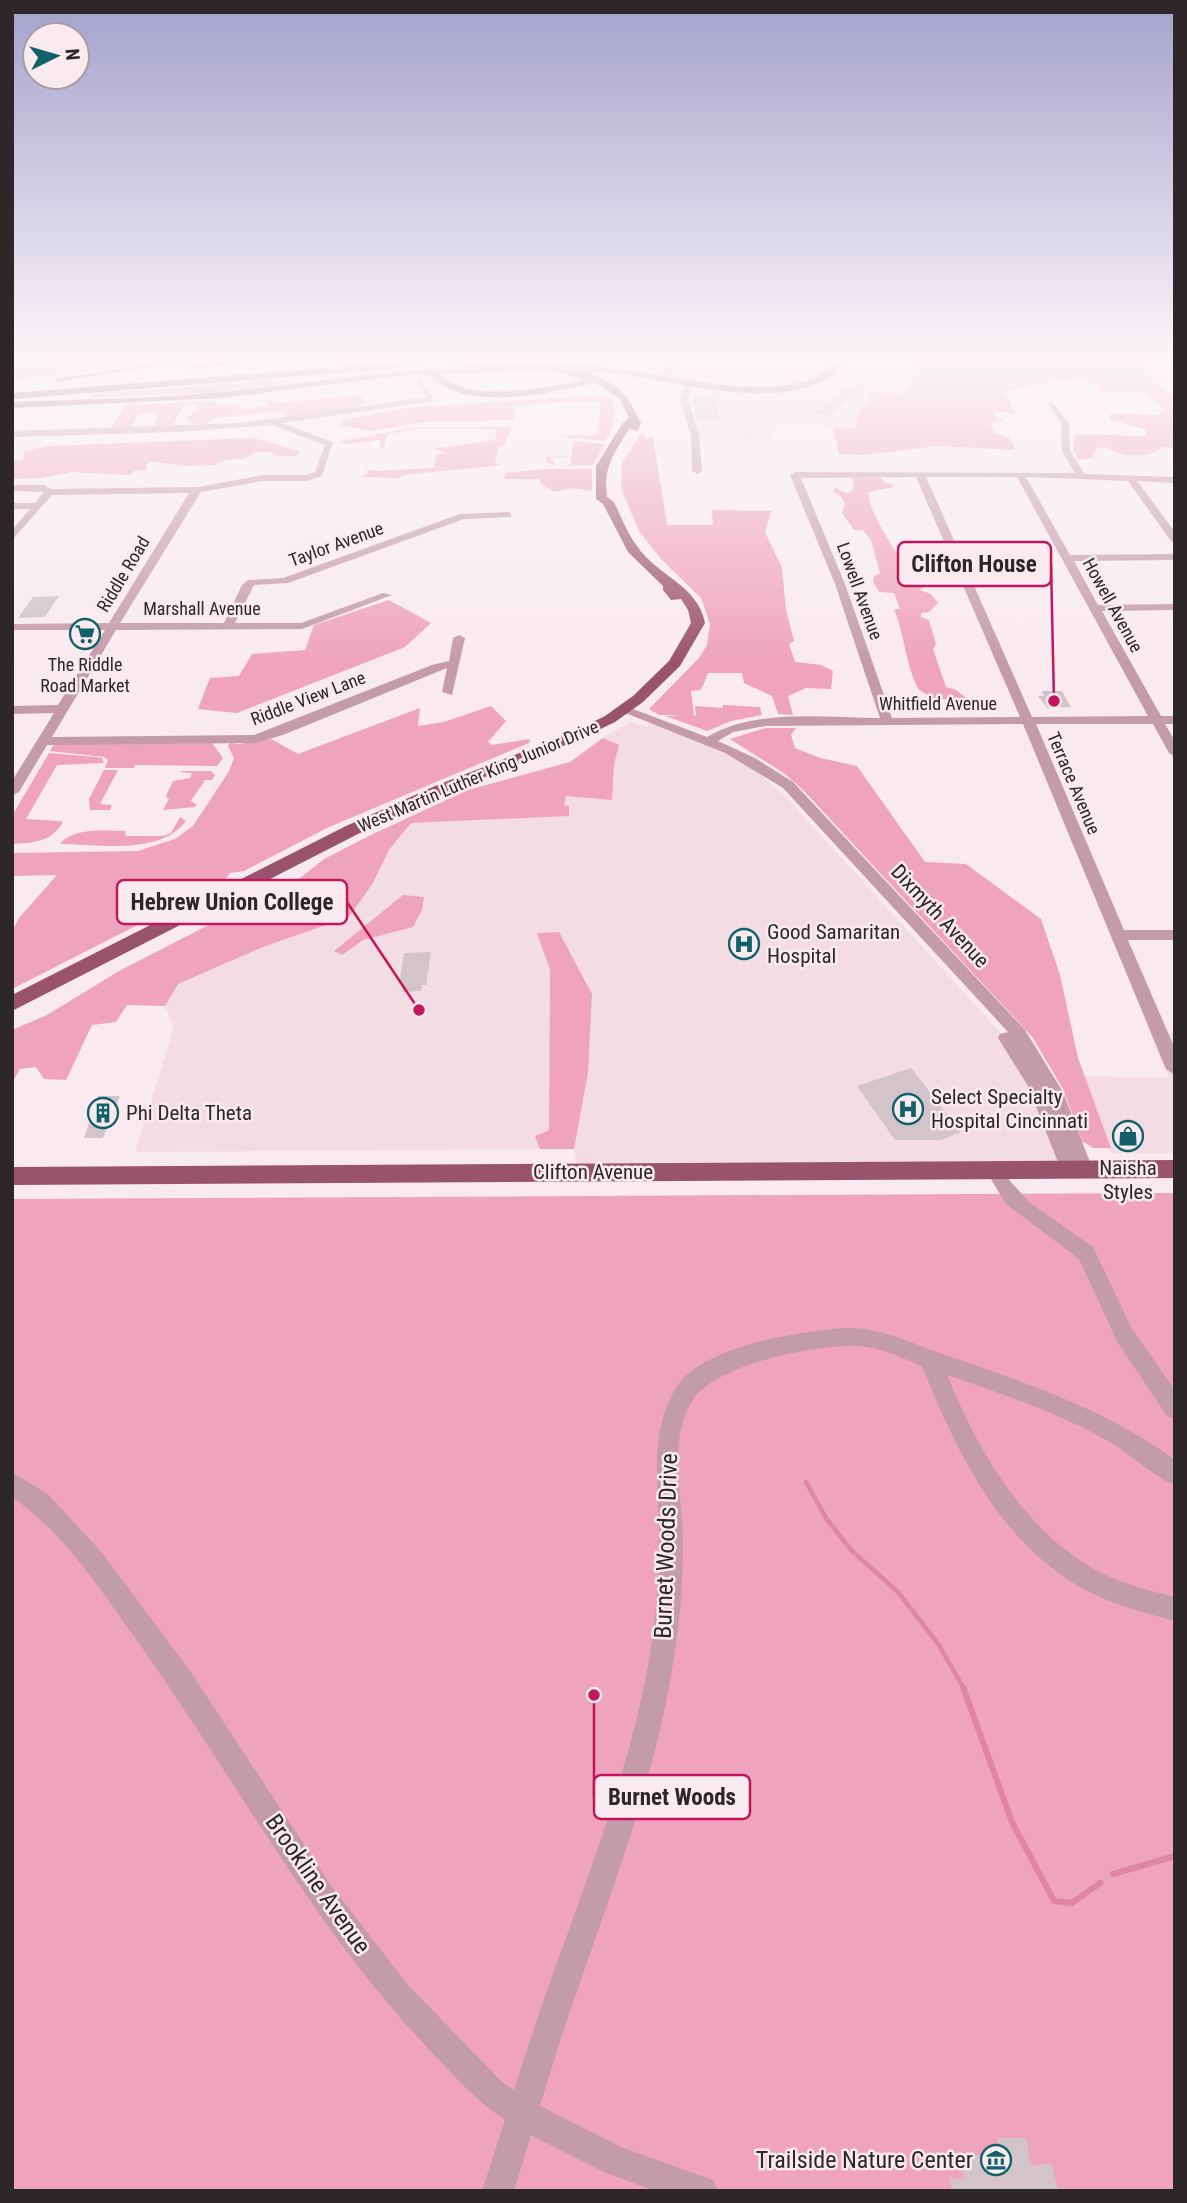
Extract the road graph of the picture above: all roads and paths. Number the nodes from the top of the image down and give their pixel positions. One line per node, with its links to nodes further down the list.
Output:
1 (324, 460): 12 (street)
2 (613, 460): 32 (main road, West Martin Luther King Junior Drive)
3 (699, 460): 5 (street)
4 (1071, 460): 8 (street)
5 (697, 471)
6 (1020, 474): 7 (street); 8 (street); 20 (street, Howell Avenue)
7 (920, 475): 33 (street, Terrace Avenue); 36 (street, Lowell Avenue)
8 (1082, 477): 9 (street)
9 (1131, 479): 10 (street); 18 (street)
10 (1175, 480)
11 (12, 488): 13 (street)
12 (198, 490): 13 (street); 24 (street, Riddle Road)
13 (49, 492): 15 (street)
14 (12, 506): 15 (street)
15 (38, 506): 17 (street)
16 (508, 515): 25 (street, Taylor Avenue)
17 (12, 537)
18 (1175, 539)
19 (1175, 557): 20 (street)
20 (1067, 558): 23 (street, Howell Avenue)
21 (387, 595): 25 (street, Marshall Avenue)
22 (1175, 607): 23 (street)
23 (1094, 608): 34 (street, Howell Avenue)
24 (113, 626): 25 (street, Marshall Avenue); 26 (street, Marshall Avenue); 30 (street, Riddle Road)
25 (229, 626)
26 (12, 627)
27 (459, 638): 28 (street)
28 (454, 663): 29 (street); 37 (street, Riddle View Lane)
29 (448, 692)
30 (62, 709): 31 (street); 37 (street, Riddle Road)
31 (12, 710)
32 (624, 710): 38 (street, Dixmyth Avenue); 43 (main road, West Martin Luther King Junior Drive)
33 (1028, 720): 34 (street, Whitfield Avenue); 36 (street, Whitfield Avenue); 41 (street, Terrace Avenue)
34 (1157, 720): 35 (street, Whitfield Avenue); 39 (street, Howell Avenue)
35 (1175, 720)
36 (887, 721): 38 (street, Whitfield Avenue)
37 (43, 741): 40 (street, Riddle Road)
38 (707, 743): 46 (street, Dixmyth Avenue)
39 (1175, 753)
40 (12, 792)
41 (1119, 935): 42 (street); 44 (street, Terrace Avenue)
42 (1175, 935)
43 (12, 1004)
44 (1175, 1069)
45 (1175, 1169): 46 (main road, Clifton Avenue)
46 (1077, 1170): 47 (main road, Clifton Avenue)
47 (995, 1171): 48 (main road, Clifton Avenue); 50 (street)
48 (12, 1176)
49 (930, 1359): 51 (street, Burnet Woods Drive); 53 (street); 54 (street, Burnet Woods Drive)
50 (1175, 1409)
51 (1175, 1474)
52 (12, 1483): 54 (street, Brookline Avenue)
53 (1175, 1609)
54 (523, 2114): 55 (street, Burnet Woods Drive); 56 (street, Brookline Avenue)
55 (498, 2191)
56 (702, 2191)

